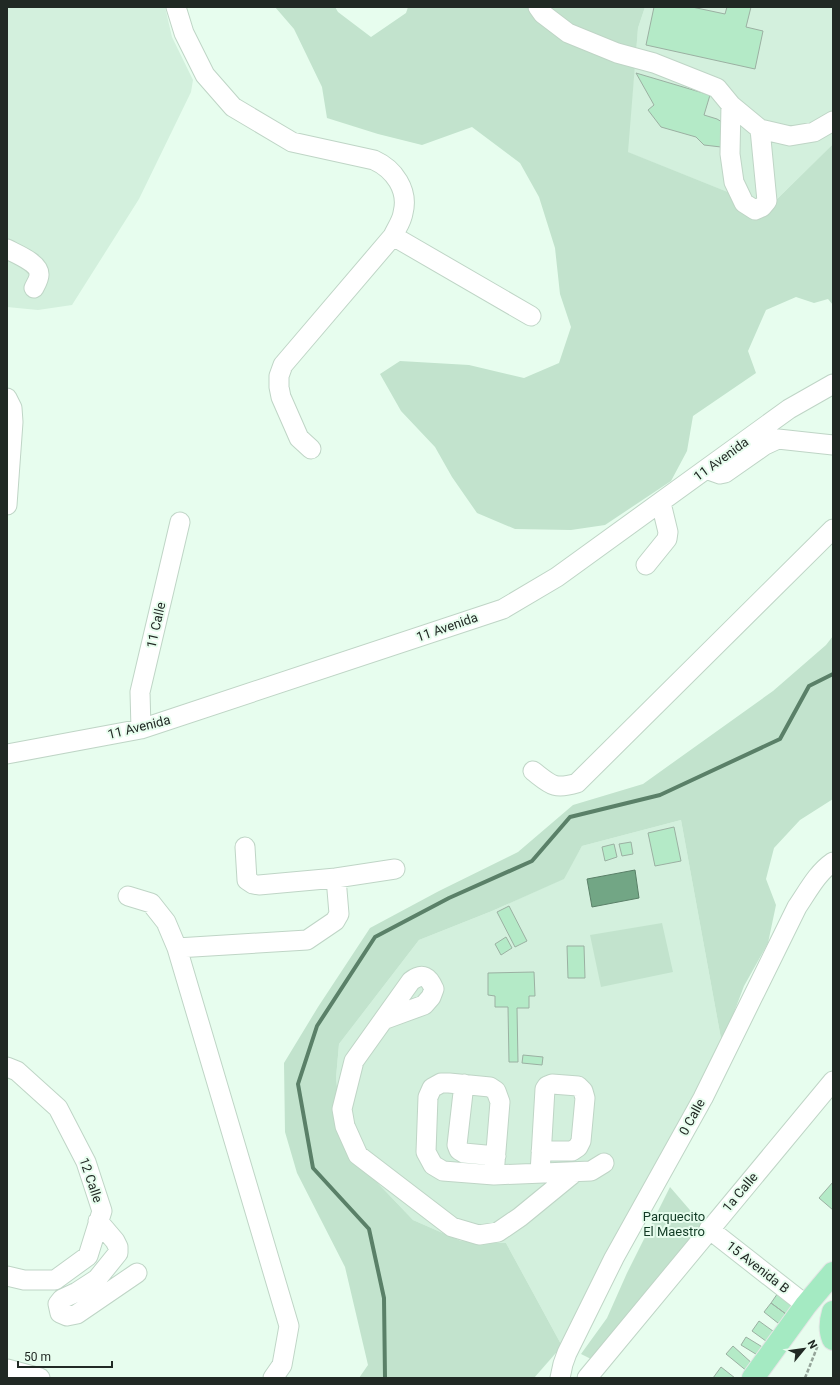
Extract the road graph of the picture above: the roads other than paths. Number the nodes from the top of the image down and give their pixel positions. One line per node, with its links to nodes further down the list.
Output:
1 (176, 7): 6 (street)
2 (538, 7): 3 (street)
3 (731, 105): 5 (street); 5 (street)
4 (833, 121): 5 (street)
5 (760, 129)
6 (393, 236): 9 (street); 13 (street)
7 (7, 249): 8 (street)
8 (34, 288)
9 (531, 316)
10 (833, 384): 14 (street, 11 Avenida)
11 (7, 398): 16 (street)
12 (833, 445): 14 (street)
13 (311, 449)
14 (706, 469): 15 (street, 11 Avenida)
15 (661, 502): 19 (street); 20 (street, 11 Avenida)
16 (7, 504)
17 (180, 522): 20 (street, 11 Calle)
18 (833, 529): 22 (street)
19 (646, 565)
20 (141, 730): 21 (street, 11 Avenida)
21 (7, 754)
22 (533, 771)
23 (245, 847): 26 (street)
24 (833, 862): 47 (street, 0 Calle)
25 (395, 869): 26 (street)
26 (336, 878): 28 (street)
27 (128, 896): 28 (street)
28 (177, 948): 49 (street)
29 (383, 1020): 36 (street)
30 (7, 1067): 39 (street, 12 Calle)
31 (833, 1081): 40 (street, 1a Calle)
32 (464, 1084): 34 (street); 34 (street); 38 (street)
33 (541, 1151): 37 (street)
34 (496, 1156): 38 (street)
35 (604, 1163): 36 (street)
36 (575, 1172): 37 (street)
37 (540, 1173): 38 (street)
38 (494, 1175)
39 (98, 1221): 41 (street); 43 (street, 12 Calle)
40 (709, 1229): 44 (street, 15 Avenida B); 50 (street, 1a Calle)
41 (137, 1273)
42 (833, 1273): 44 (main road)
43 (7, 1276)
44 (806, 1305): 52 (main road)
45 (833, 1312): 46 (main road)
46 (833, 1339)
47 (563, 1365): 50 (street)
48 (7, 1369): 51 (street)
49 (278, 1372)
50 (588, 1376)
51 (40, 1378)
52 (753, 1378)

